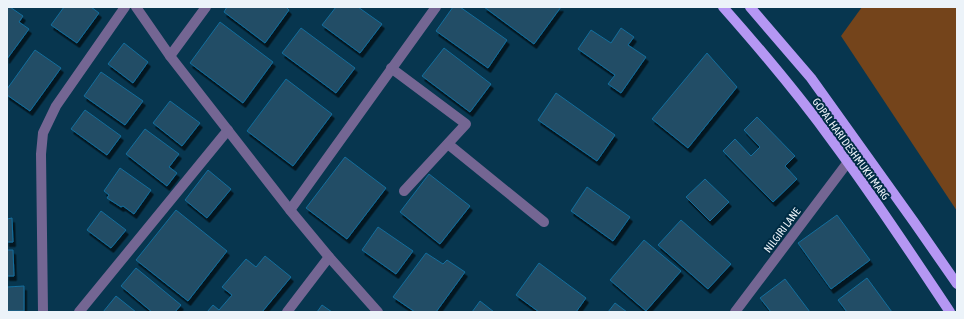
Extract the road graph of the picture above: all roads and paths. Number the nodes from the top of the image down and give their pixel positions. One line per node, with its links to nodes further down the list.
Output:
1 (125, 7): 17 (street)
2 (136, 7): 7 (street)
3 (206, 7): 7 (street)
4 (436, 7): 8 (street)
5 (723, 7): 11 (main road, GOPAL HARI DESHMUKH MARG)
6 (750, 7): 16 (main road, GOPAL HARI DESHMUKH MARG)
7 (170, 56): 9 (street)
8 (391, 68): 10 (street); 13 (street)
9 (228, 130): 13 (street); 18 (street)
10 (448, 144): 12 (street); 14 (street)
11 (848, 162): 21 (street, NILGIRI LANE); 22 (main road, GOPAL HARI DESHMUKH MARG)
12 (404, 191)
13 (290, 210): 15 (street)
14 (544, 222)
15 (329, 257): 19 (street); 20 (street)
16 (957, 284)
17 (43, 312)
18 (79, 312)
19 (288, 312)
20 (378, 312)
21 (735, 312)
22 (950, 312)

